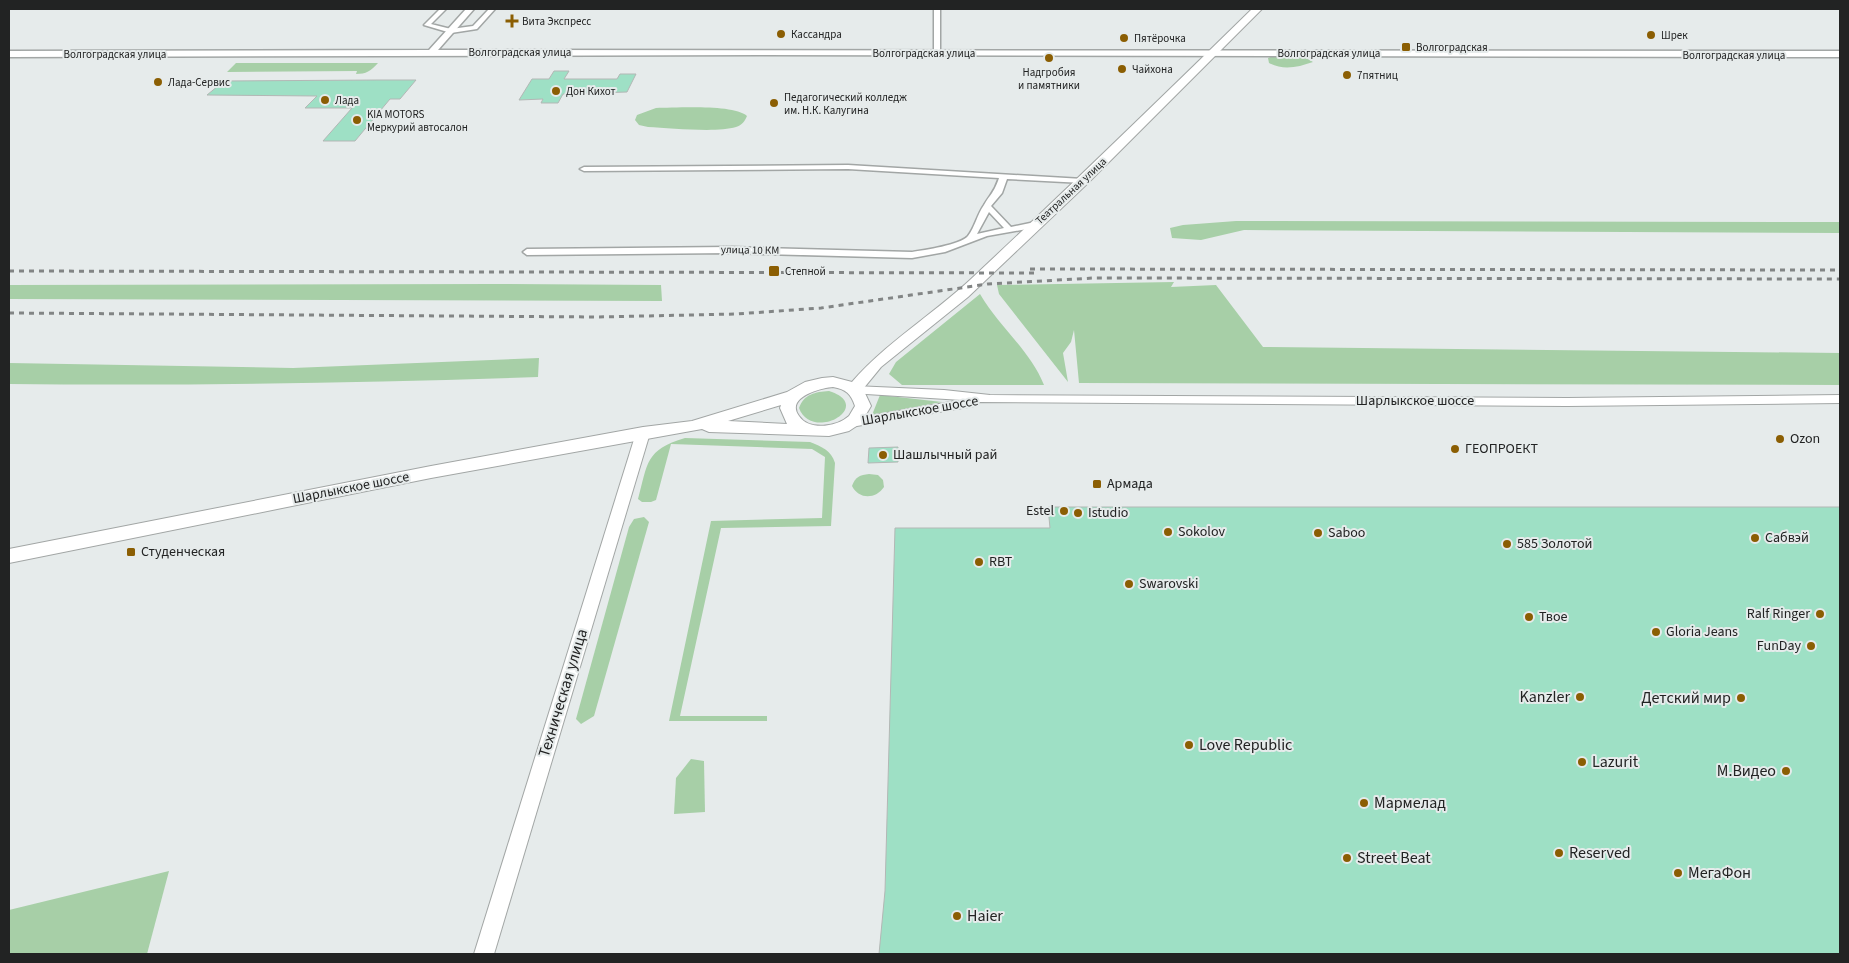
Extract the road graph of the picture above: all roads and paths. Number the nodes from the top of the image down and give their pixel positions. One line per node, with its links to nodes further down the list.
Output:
1 (442, 9): 6 (street)
2 (470, 9): 6 (main road)
3 (492, 9): 6 (street)
4 (937, 9): 9 (street)
5 (1257, 9): 8 (main road, Театральная улица)
6 (451, 31): 7 (main road)
7 (432, 52): 9 (main road, Волгоградская улица); 10 (main road, Волгоградская улица)
8 (1213, 52): 9 (main road, Волгоградская улица); 11 (main road, Волгоградская улица); 14 (main road, Театральная улица)
9 (937, 53)
10 (9, 54)
11 (1840, 54)
12 (584, 169): 13 (street)
13 (1003, 178): 14 (street); 15 (street)
14 (1083, 181): 16 (main road, Театральная улица)
15 (986, 206): 17 (street); 18 (street)
16 (1035, 225): 17 (street, улица 10 КМ); 20 (main road, Театральная улица)
17 (1009, 229): 18 (street, улица 10 КМ)
18 (970, 239): 19 (street, улица 10 КМ)
19 (527, 252)
20 (876, 364): 21 (main road, Театральная улица); 22 (main road, Театральная улица)
21 (819, 383): 22 (main road); 23 (main road)
22 (854, 390): 24 (street, Шарлыкское шоссе); 26 (main road)
23 (793, 396): 27 (main road, Шарлыкское шоссе); 28 (main road)
24 (990, 399): 25 (street, Шарлыкское шоссе); 26 (street, Шарлыкское шоссе)
25 (1840, 399)
26 (851, 424): 28 (main road)
27 (693, 426): 28 (main road, Шарлыкское шоссе); 29 (main road, Шарлыкское шоссе)
28 (810, 430)
29 (643, 433): 30 (main road, Шарлыкское шоссе); 31 (street, Техническая улица)
30 (9, 556)
31 (484, 954)

